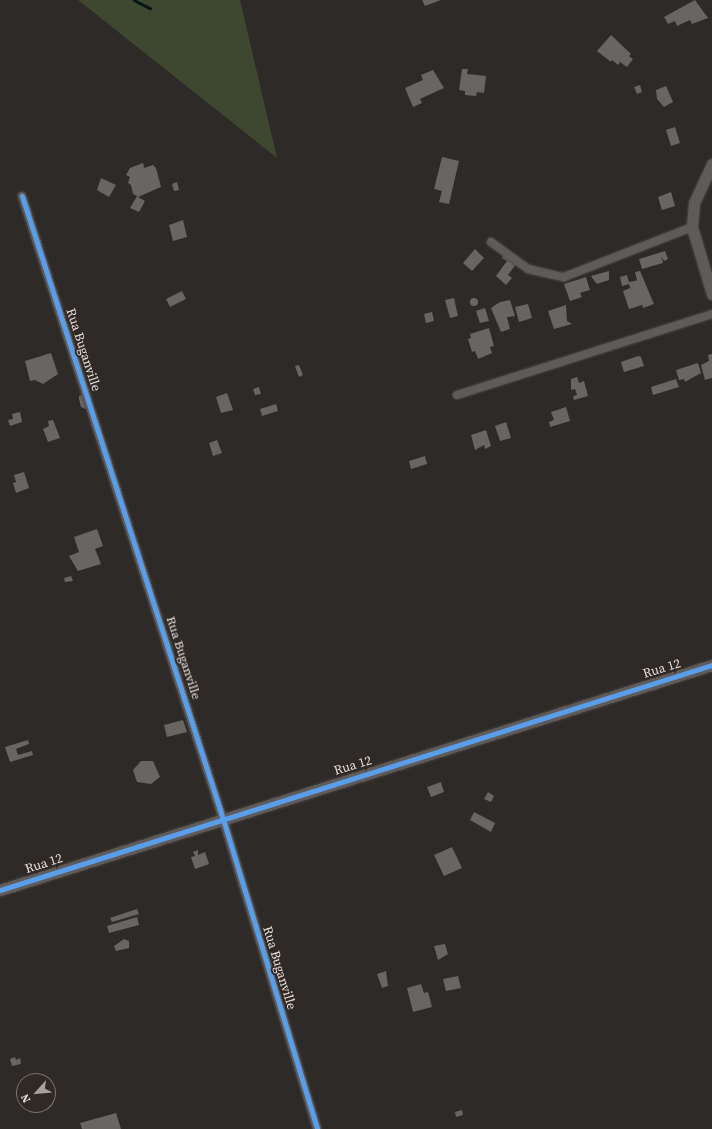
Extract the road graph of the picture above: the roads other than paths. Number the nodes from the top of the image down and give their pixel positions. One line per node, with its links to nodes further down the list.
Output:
1 (711, 165): 3 (street)
2 (22, 196): 9 (street, Rua Buganville)
3 (692, 227): 4 (street); 5 (street)
4 (490, 242)
5 (712, 294)
6 (712, 314): 7 (street)
7 (457, 395)
8 (712, 665): 9 (street, Rua 12)
9 (223, 819): 10 (street, Rua 12); 11 (street, Rua Buganville)
10 (0, 890)
11 (317, 1129)

